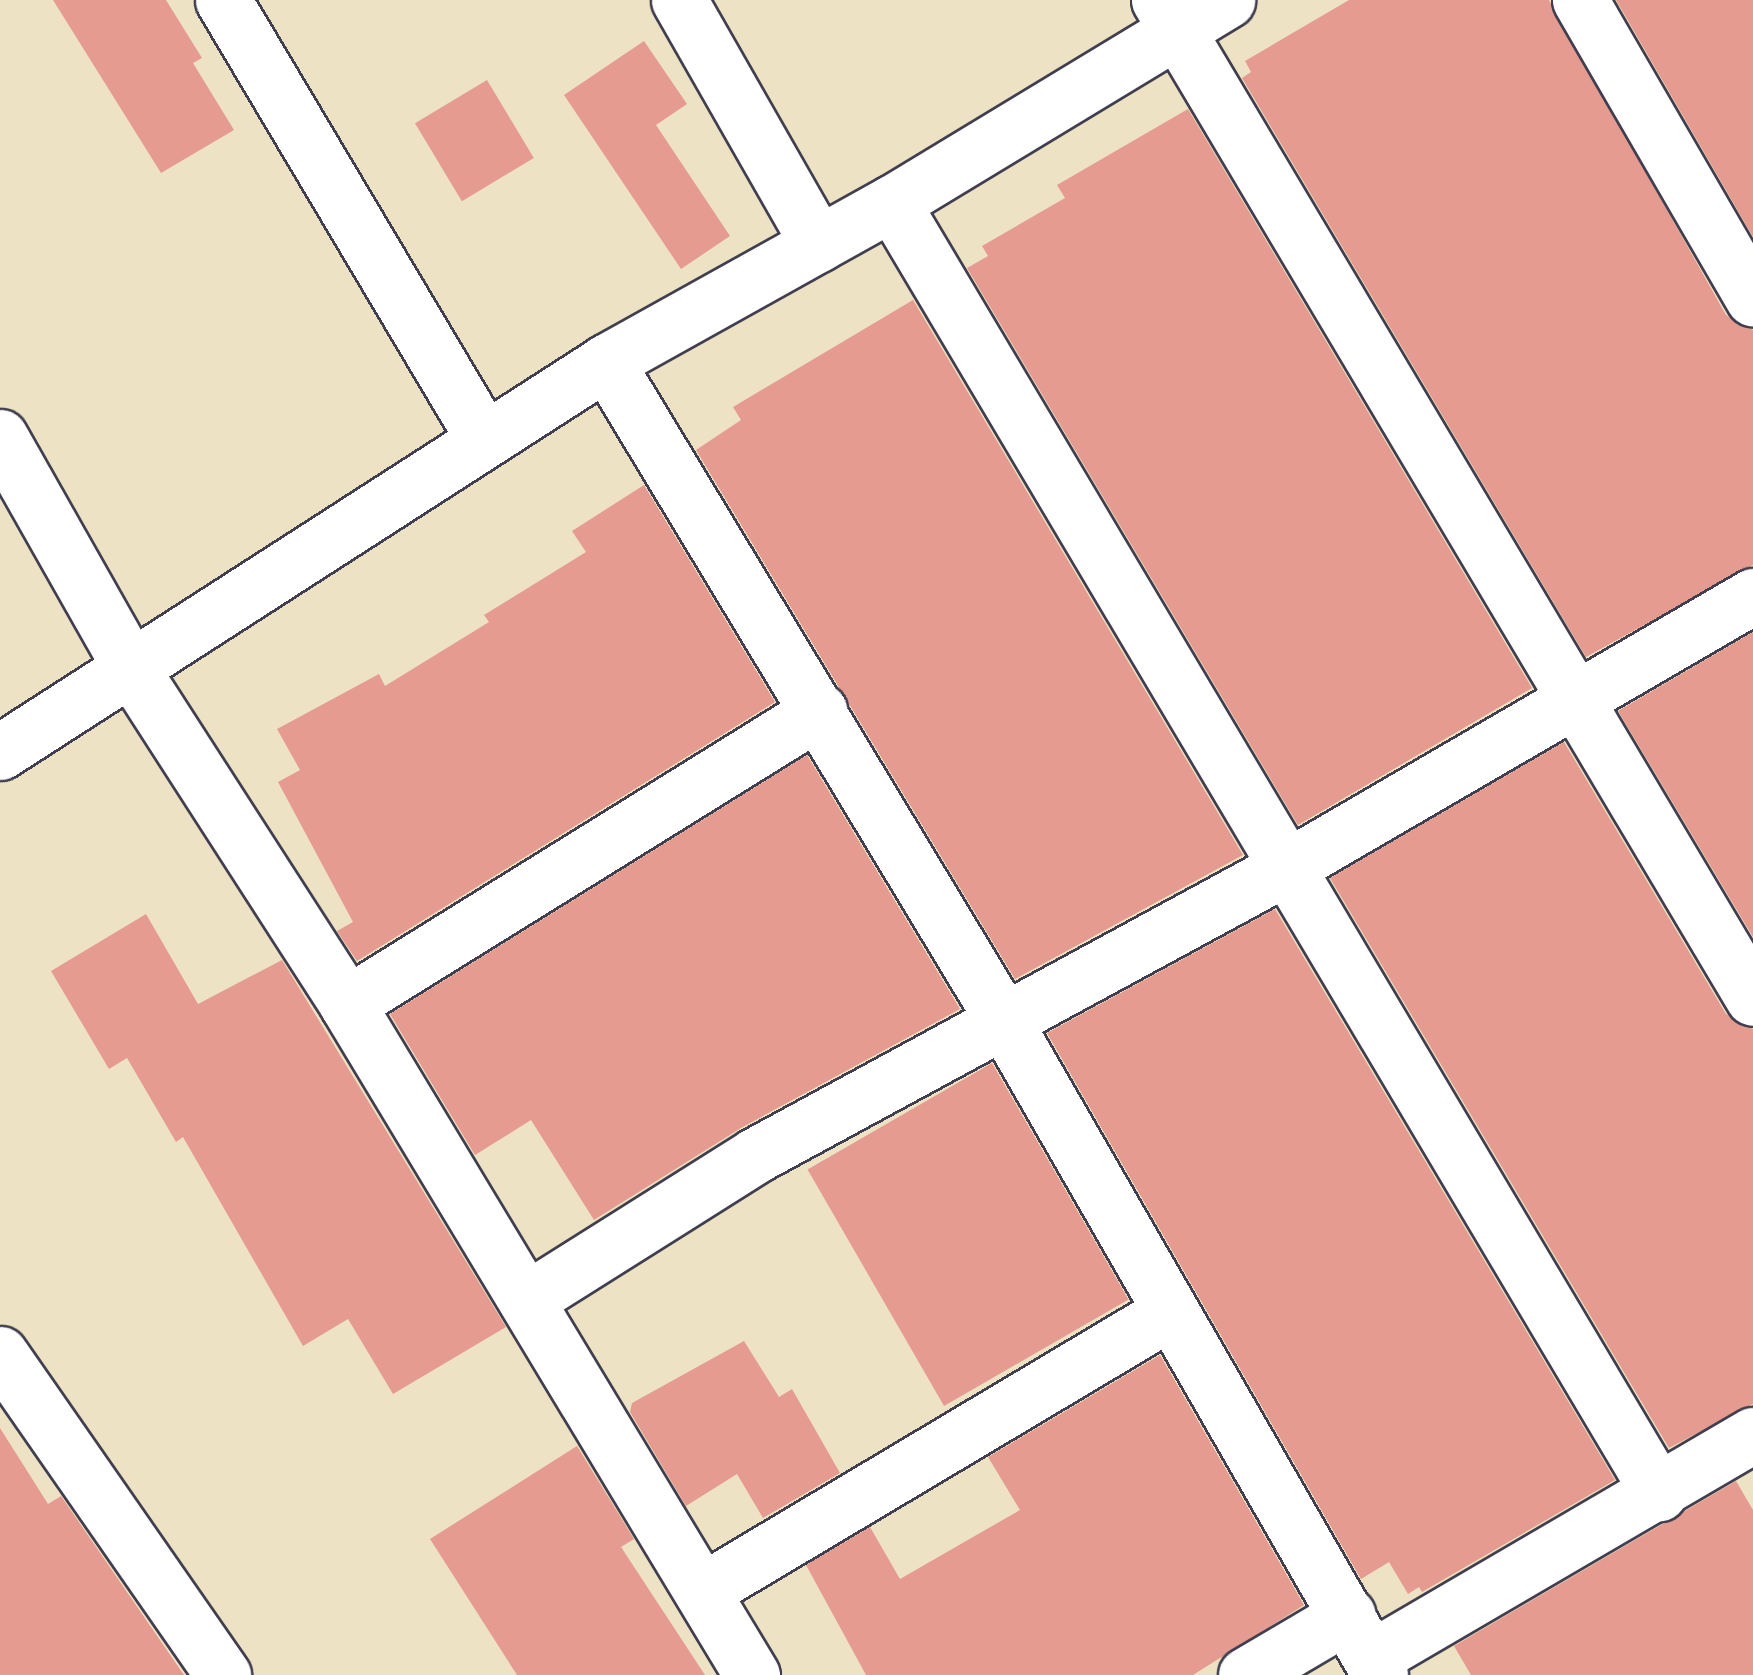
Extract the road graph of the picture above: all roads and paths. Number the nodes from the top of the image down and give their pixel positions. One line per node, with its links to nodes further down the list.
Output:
1 (223, 0): 11 (street)
2 (678, 0): 7 (street)
3 (1228, 0): 5 (street)
4 (1580, 0): 8 (street)
5 (1168, 16): 6 (street); 14 (street)
6 (892, 203): 7 (street); 17 (street)
7 (818, 244): 9 (street)
8 (1753, 299)
9 (606, 362): 11 (street); 15 (street)
10 (0, 437): 13 (street)
11 (484, 438): 13 (street)
12 (1753, 596): 14 (street)
13 (132, 670): 16 (street); 19 (street)
14 (1574, 701): 17 (street); 18 (street)
15 (820, 710): 19 (street); 20 (street)
16 (0, 752)
17 (1289, 866): 20 (street); 25 (street)
18 (1753, 998)
19 (347, 1004): 21 (street)
20 (1005, 1024): 21 (street); 22 (street)
21 (526, 1300): 26 (street)
22 (1170, 1312): 26 (street); 27 (street)
23 (0, 1354): 28 (street)
24 (1753, 1435): 25 (street)
25 (1659, 1493): 27 (street)
26 (702, 1591): 29 (street)
27 (1366, 1650): 30 (street)
28 (223, 1675)
29 (752, 1675)
30 (1246, 1675)

